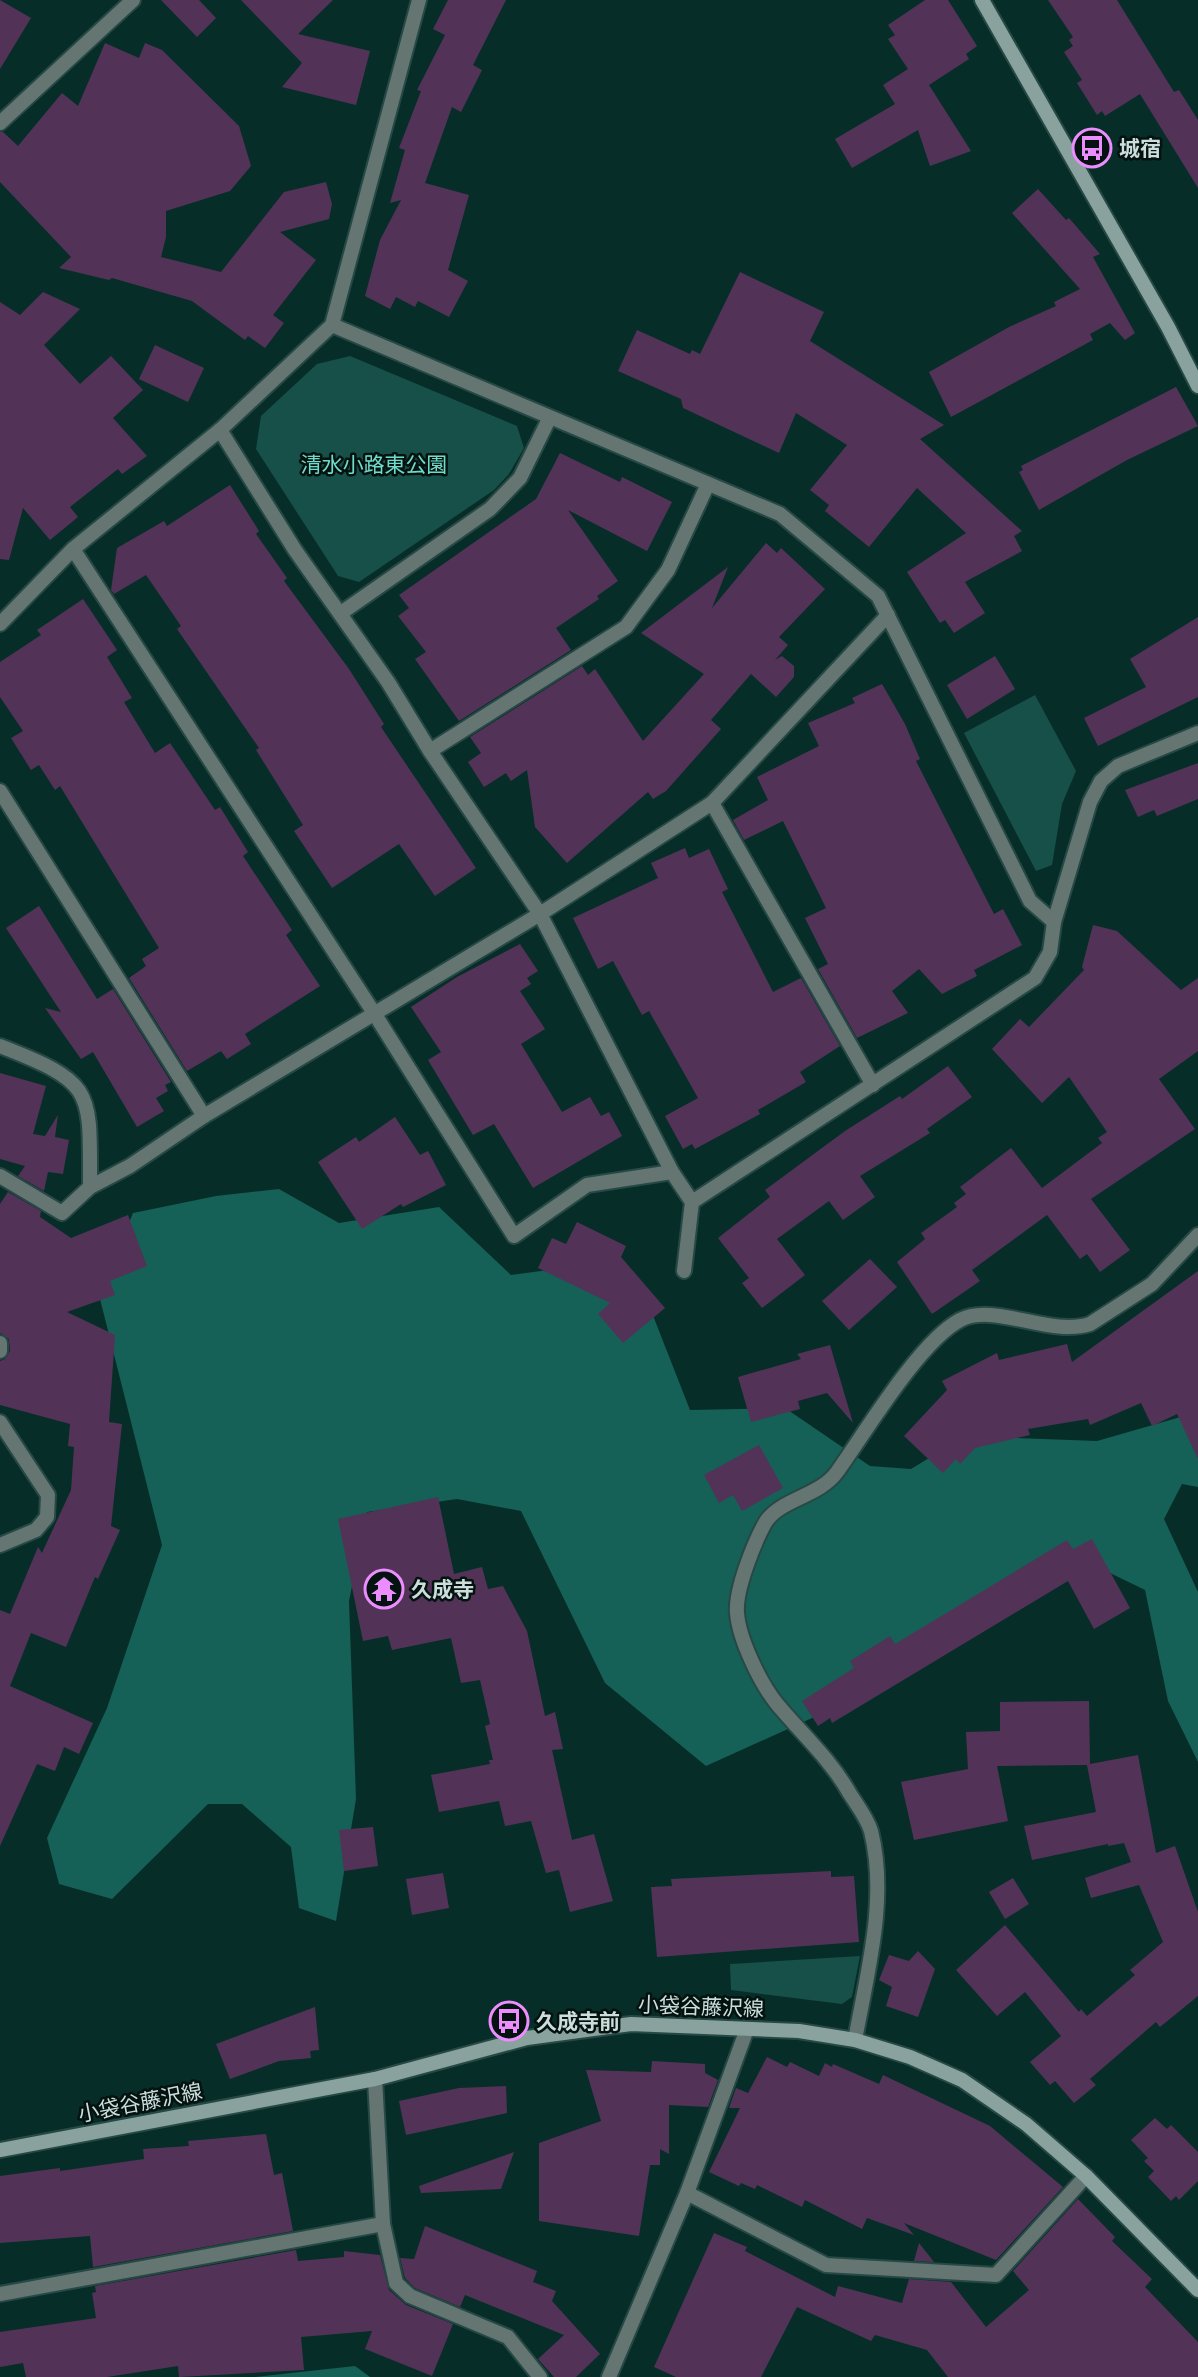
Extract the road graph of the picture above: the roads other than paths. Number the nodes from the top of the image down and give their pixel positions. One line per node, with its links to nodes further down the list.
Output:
1 (133, 0): 4 (street)
2 (419, 0): 5 (street)
3 (982, 0): 6 (main road)
4 (0, 123)
5 (332, 325): 7 (street); 8 (street)
6 (1198, 386)
7 (549, 419): 9 (street); 11 (street)
8 (220, 430): 10 (street); 11 (street)
9 (708, 484): 12 (street); 15 (street)
10 (74, 549): 13 (street); 20 (street)
11 (341, 613): 15 (street)
12 (888, 615): 17 (street); 19 (street)
13 (0, 624)
14 (1198, 733): 19 (street)
15 (430, 751): 18 (street)
16 (0, 791): 23 (street)
17 (712, 803): 18 (street); 22 (street)
18 (540, 914): 20 (street); 24 (street)
19 (1054, 922): 22 (street)
20 (374, 1013): 23 (street); 24 (street)
21 (0, 1046): 26 (street)
22 (873, 1085): 27 (street)
23 (204, 1116): 26 (street)
24 (672, 1172): 27 (street)
25 (0, 1176): 26 (street)
26 (90, 1187)
27 (692, 1202): 29 (street)
28 (1198, 1235): 35 (street)
29 (684, 1271)
30 (0, 1343): 31 (street)
31 (0, 1350)
32 (0, 1422): 33 (street)
33 (0, 1545)
34 (747, 2029): 35 (main road, 小袋谷藤沢線); 36 (main road, 小袋谷藤沢線); 39 (street)
35 (855, 2040): 38 (main road, 小袋谷藤沢線)
36 (375, 2079): 37 (main road, 小袋谷藤沢線); 40 (street)
37 (0, 2150)
38 (1086, 2176): 39 (street); 41 (main road, 小袋谷藤沢線)
39 (687, 2193): 44 (street)
40 (383, 2224): 42 (street); 43 (street)
41 (1198, 2290)
42 (0, 2294)
43 (540, 2377)
44 (609, 2377)

